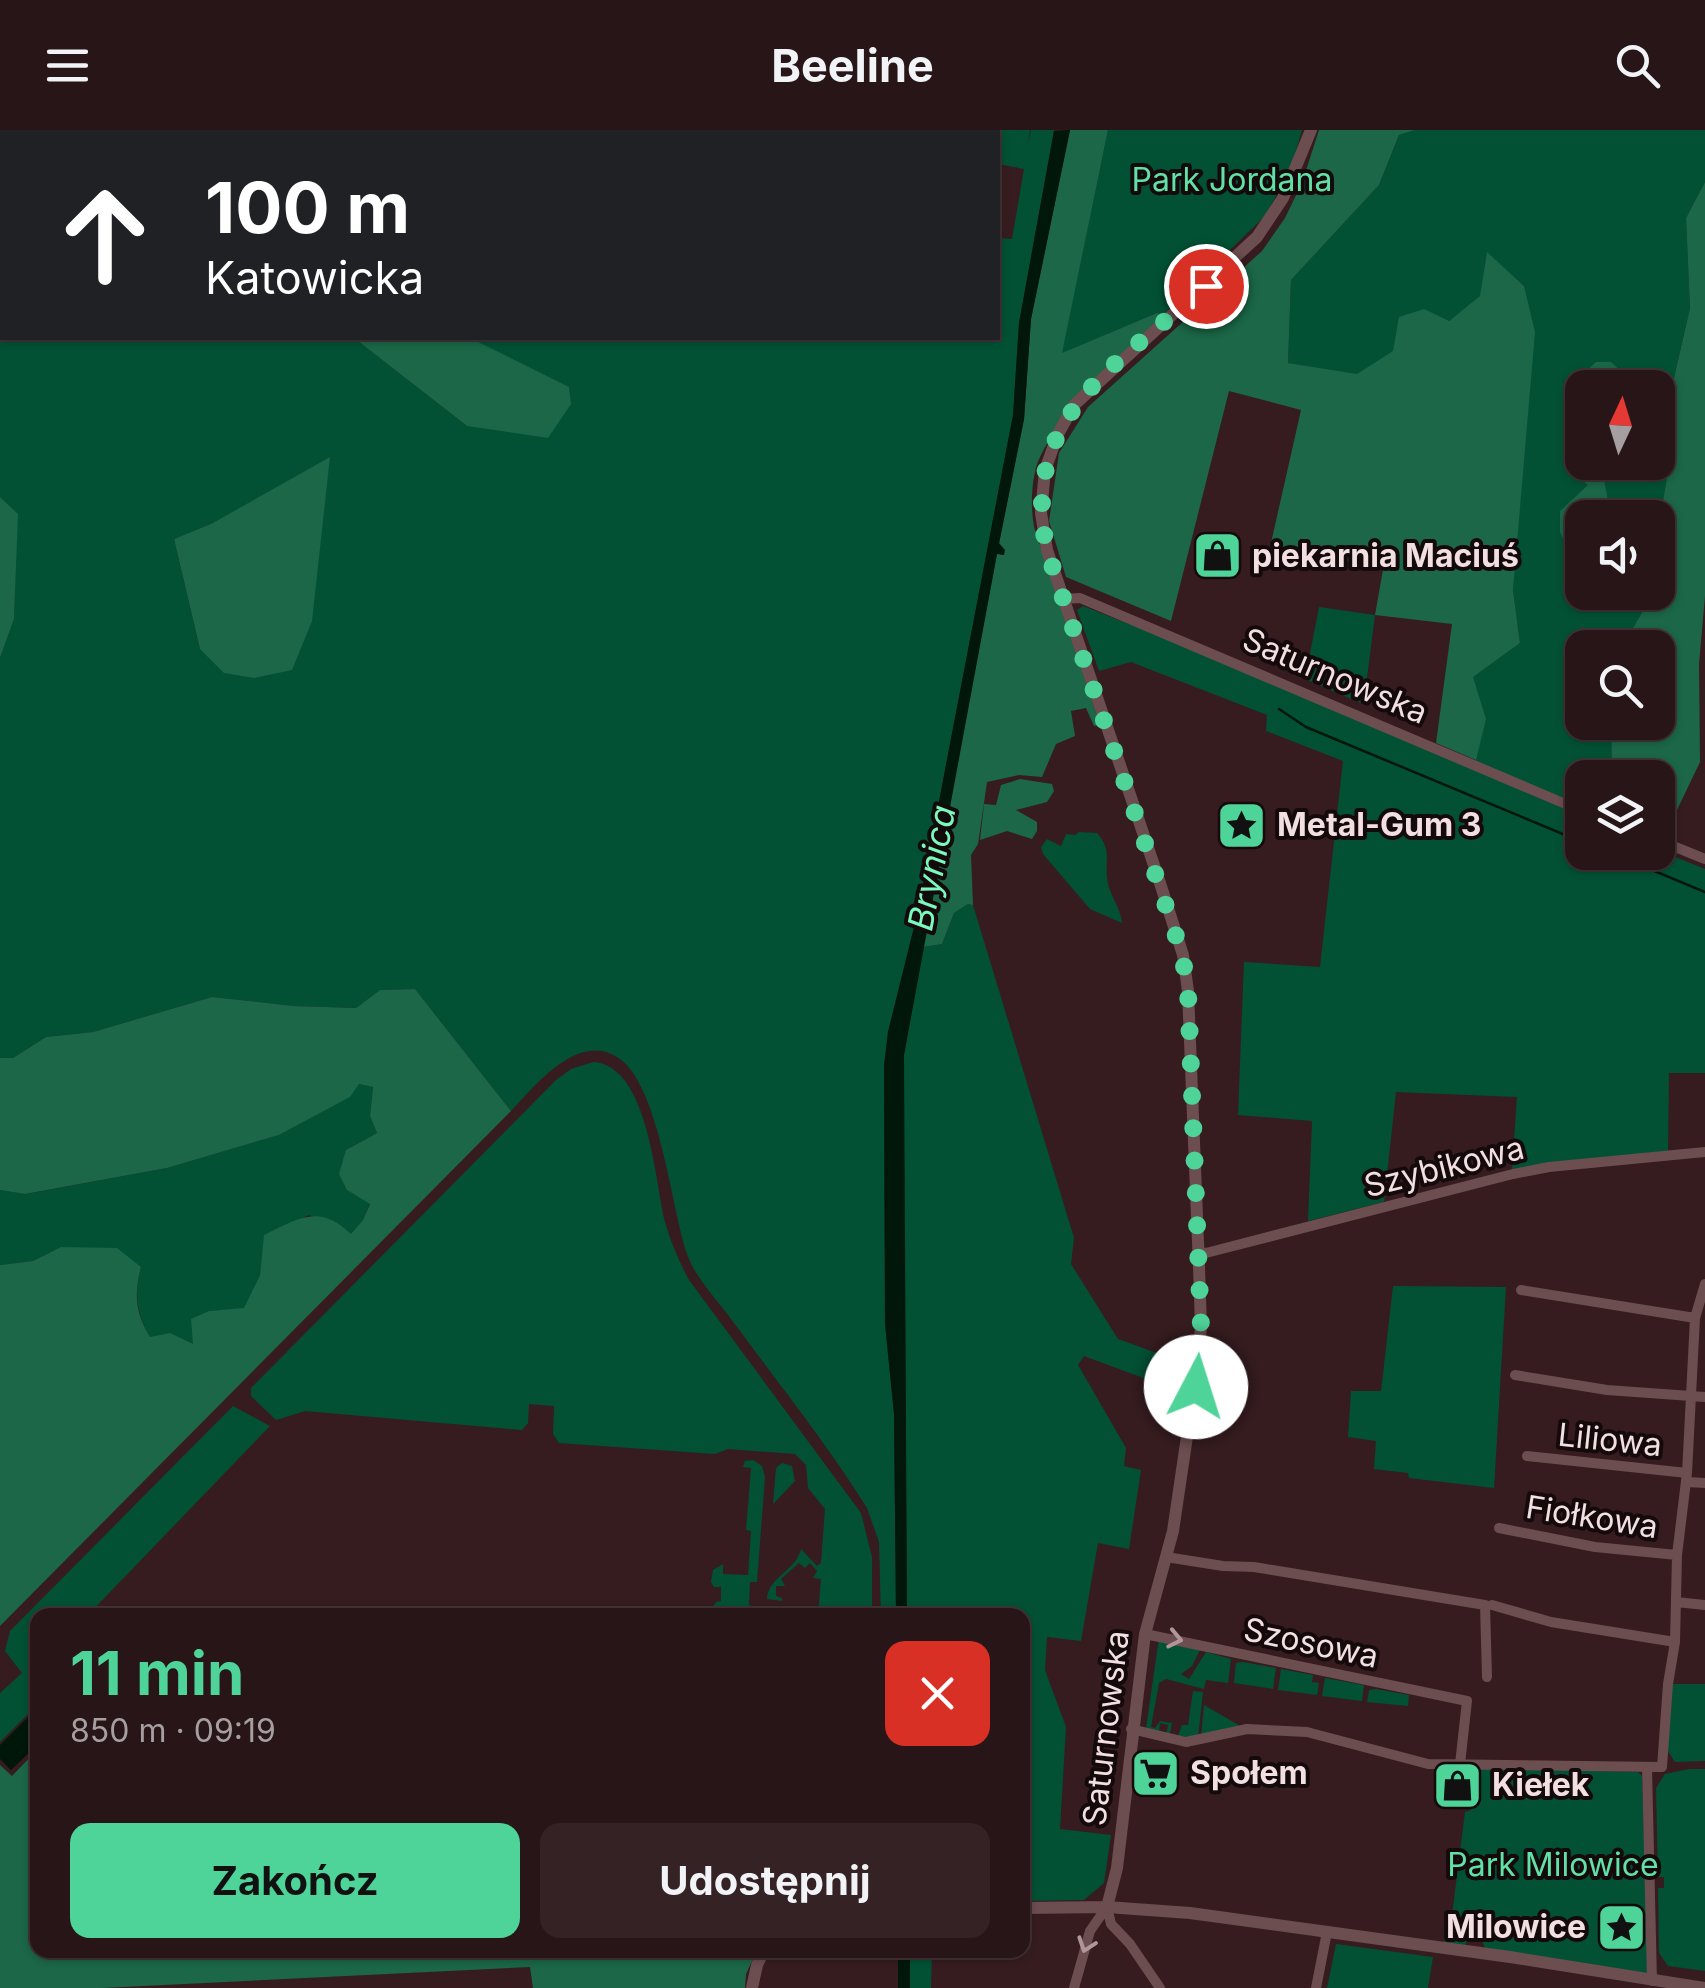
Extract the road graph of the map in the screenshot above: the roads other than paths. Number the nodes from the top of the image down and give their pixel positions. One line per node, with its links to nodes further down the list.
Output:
1 (1311, 130): 2 (street, Saturnowska)
2 (1064, 598): 3 (street, Saturnowska); 7 (street, Saturnowska)
3 (1565, 804)
4 (1675, 847): 5 (street)
5 (1705, 860)
6 (1705, 1152): 7 (street, Szybikowa)
7 (1199, 1252): 19 (street, Saturnowska)
8 (1705, 1284): 10 (street)
9 (1521, 1290): 10 (street)
10 (1695, 1318): 12 (street)
11 (1515, 1375): 12 (street)
12 (1692, 1397): 13 (street); 15 (street)
13 (1705, 1397)
14 (1527, 1456): 15 (street, Liliowa)
15 (1687, 1478): 16 (street, Liliowa); 18 (street)
16 (1705, 1484)
17 (1499, 1528): 18 (street, Fiołkowa)
18 (1678, 1555): 20 (street)
19 (1166, 1557): 22 (street); 23 (street, Saturnowska)
20 (1676, 1602): 21 (street); 24 (street)
21 (1705, 1604)
22 (1489, 1605): 24 (street); 25 (street)
23 (1145, 1634): 26 (street, Saturnowska); 27 (street, Szosowa, one-way to 27)
24 (1675, 1642): 28 (street)
25 (1487, 1677)
26 (1132, 1729): 27 (street); 29 (street, Saturnowska)
27 (1460, 1764): 28 (street)
28 (1648, 1768): 33 (street)
29 (1106, 1907): 30 (street); 31 (street); 35 (street, one-way to 35); 36 (street)
30 (1030, 1908)
31 (1327, 1932): 33 (street); 37 (street)
32 (760, 1958): 34 (street)
33 (1652, 1981): 38 (street)
34 (752, 1988)
35 (1074, 1988)
36 (1160, 1988)
37 (1316, 1988)
38 (1705, 1988)

